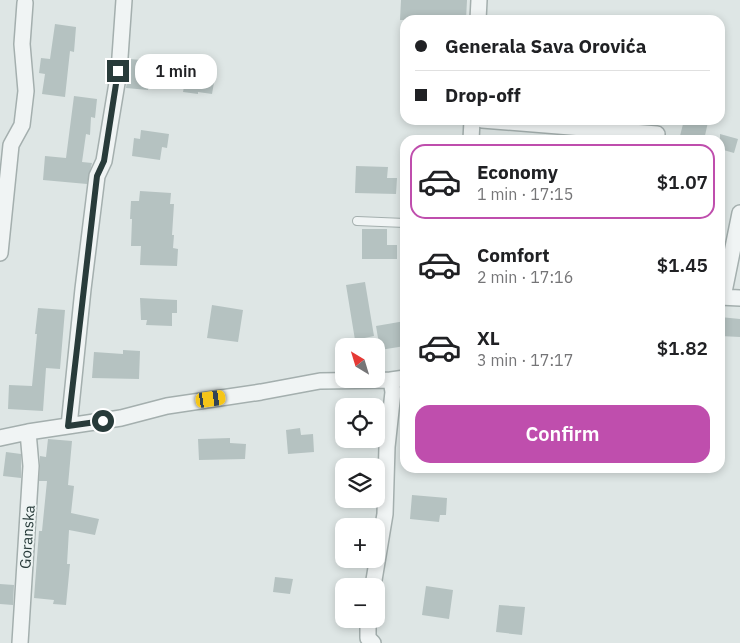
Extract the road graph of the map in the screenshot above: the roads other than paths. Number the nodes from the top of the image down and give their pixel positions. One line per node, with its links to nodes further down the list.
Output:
1 (124, 0): 15 (street)
2 (479, 0): 4 (street)
3 (26, 2): 10 (street)
4 (478, 15)
5 (544, 125): 6 (street)
6 (657, 134)
7 (740, 213): 11 (street)
8 (357, 221): 9 (lane)
9 (400, 223)
10 (0, 253)
11 (725, 283)
12 (725, 297): 13 (street)
13 (740, 298)
14 (398, 379): 15 (street); 18 (street)
15 (68, 426): 16 (street)
16 (28, 432): 17 (street); 20 (street, Goranska)
17 (0, 437)
18 (374, 578)
19 (368, 628): 21 (street)
20 (20, 643)
21 (373, 643)

